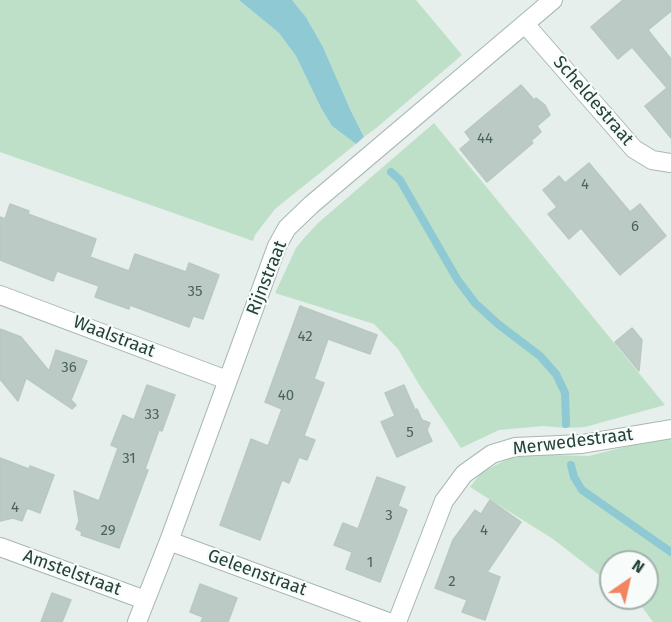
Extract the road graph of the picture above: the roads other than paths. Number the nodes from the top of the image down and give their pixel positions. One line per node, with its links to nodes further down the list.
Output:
1 (553, 0): 2 (street, Rijnstraat)
2 (525, 24): 3 (street, Scheldestraat); 5 (street, Rijnstraat)
3 (671, 163)
4 (0, 295): 5 (street, Waalstraat)
5 (227, 380): 7 (street, Rijnstraat)
6 (671, 429): 13 (street, Merwedestraat)
7 (169, 541): 9 (street, Rijnstraat); 10 (street, Geleenstraat)
8 (0, 547): 9 (street, Amstelstraat)
9 (145, 600): 11 (street, Rijnstraat)
10 (343, 614): 12 (street, Geleenstraat)
11 (137, 622)
12 (388, 622)
13 (397, 622)

